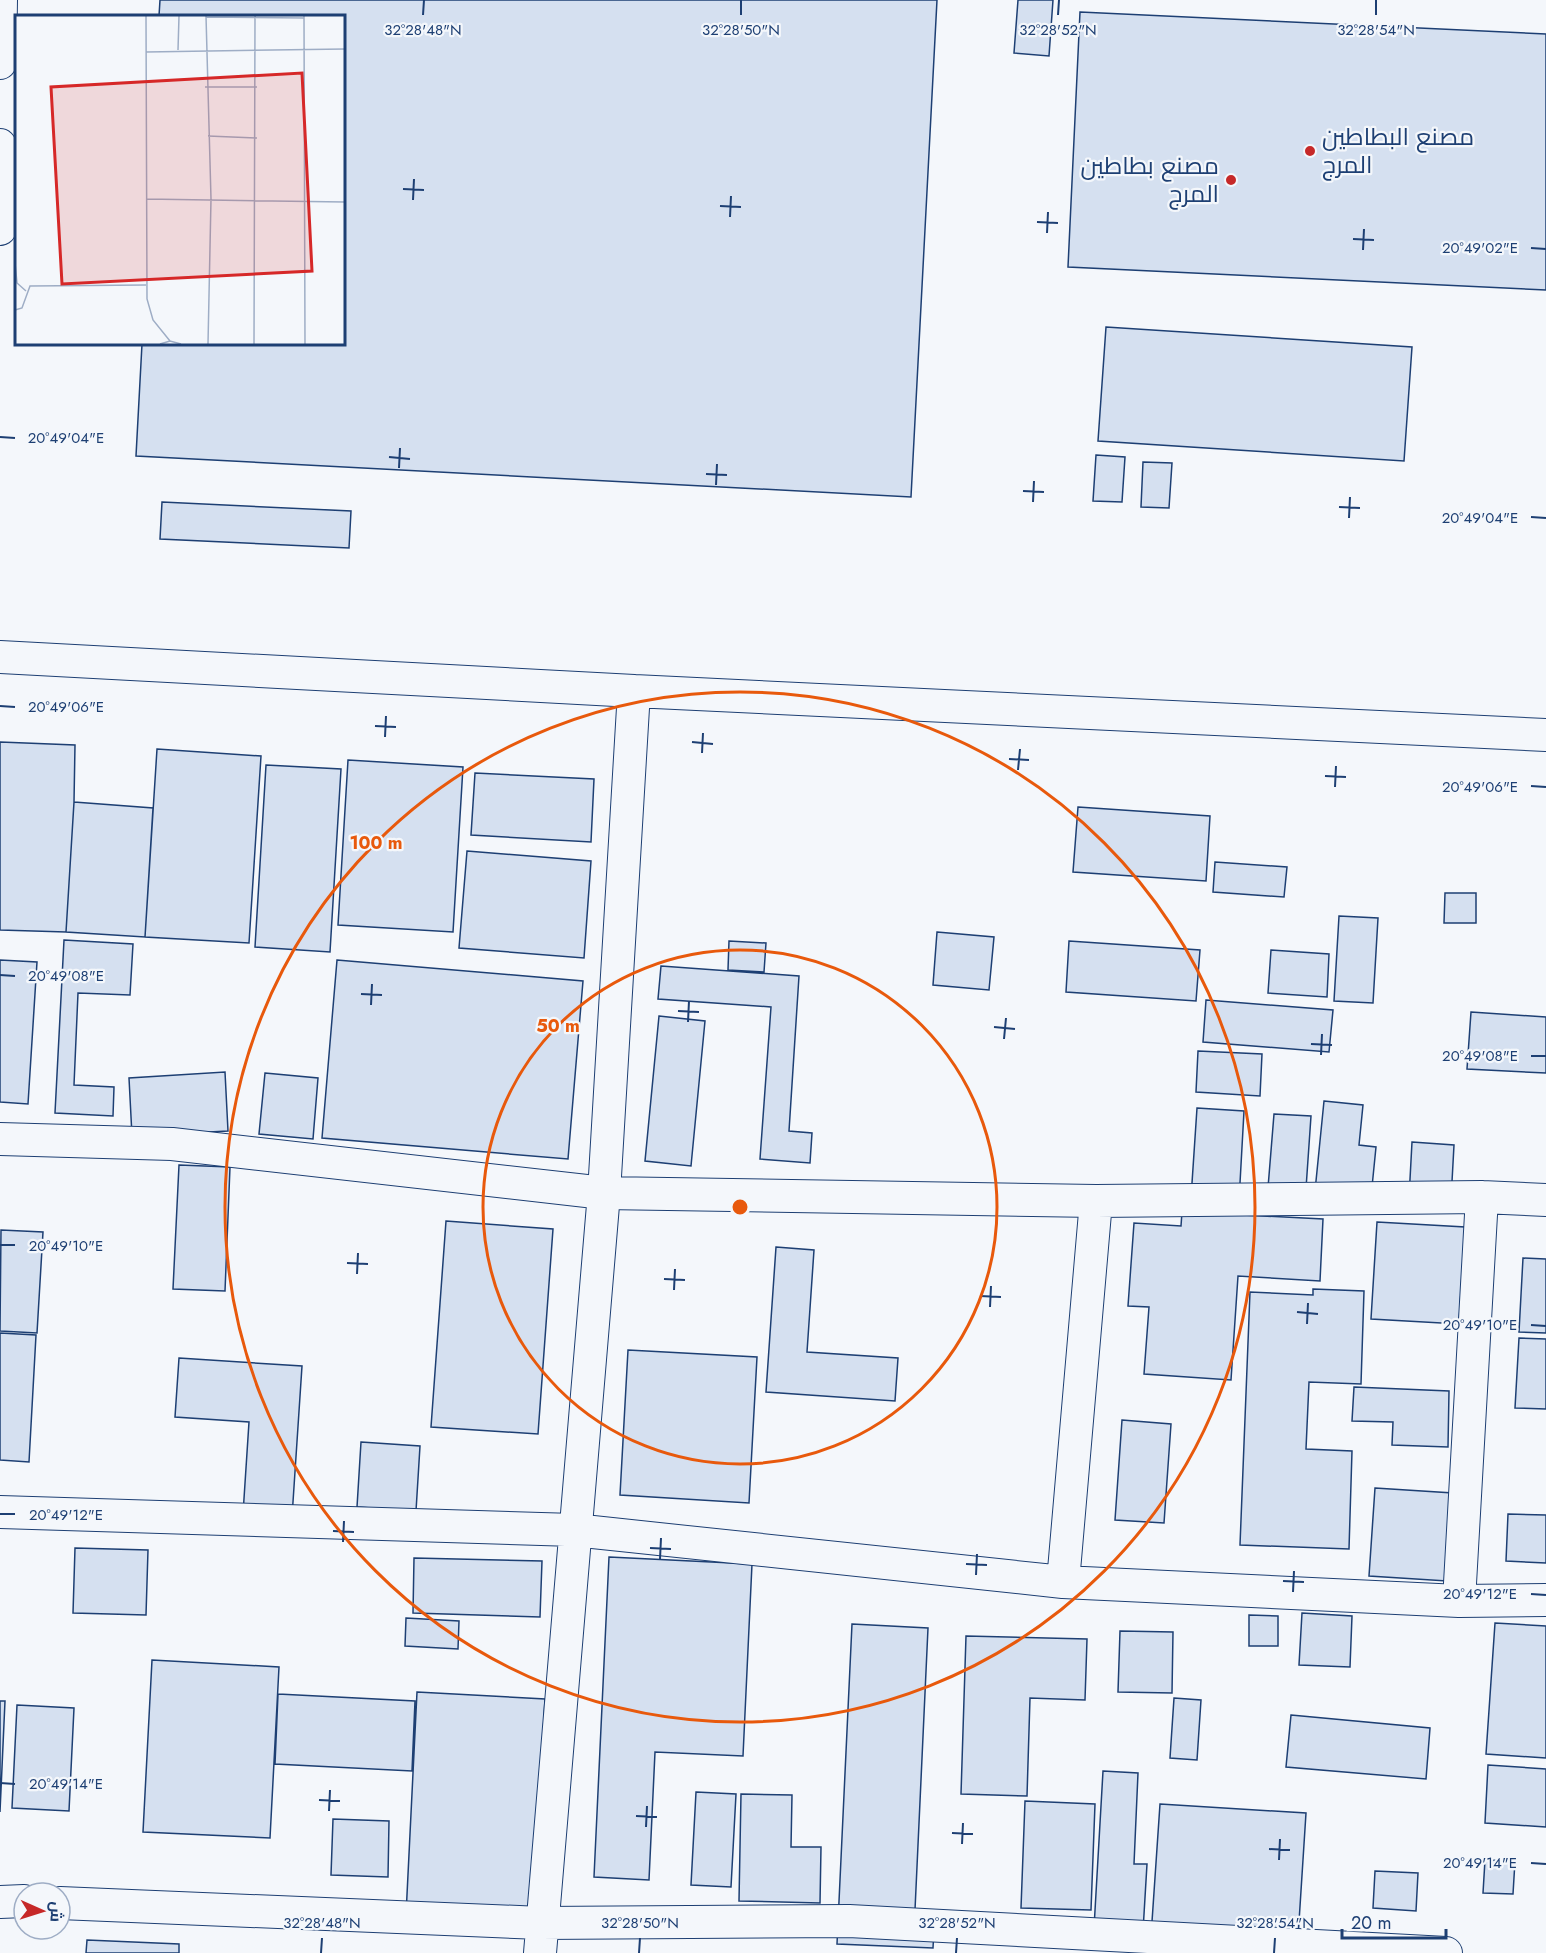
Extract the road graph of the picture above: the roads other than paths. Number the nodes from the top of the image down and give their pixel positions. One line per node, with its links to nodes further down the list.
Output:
1 (1, 0): 2 (street)
2 (0, 63)
3 (0, 145): 4 (street)
4 (0, 229)
5 (0, 657): 6 (street)
6 (634, 691): 7 (street); 9 (street)
7 (1546, 735)
8 (0, 1139): 9 (street)
9 (604, 1193): 12 (street); 14 (street)
10 (1482, 1197): 11 (street); 12 (street); 17 (street)
11 (1546, 1200)
12 (1096, 1202): 15 (street)
13 (0, 1512): 14 (street)
14 (574, 1530): 15 (street); 19 (street)
15 (1063, 1582): 17 (street)
16 (1546, 1600): 17 (street)
17 (1459, 1601)
18 (72, 1904): 19 (street)
19 (541, 1938): 20 (street)
20 (1446, 1953)

